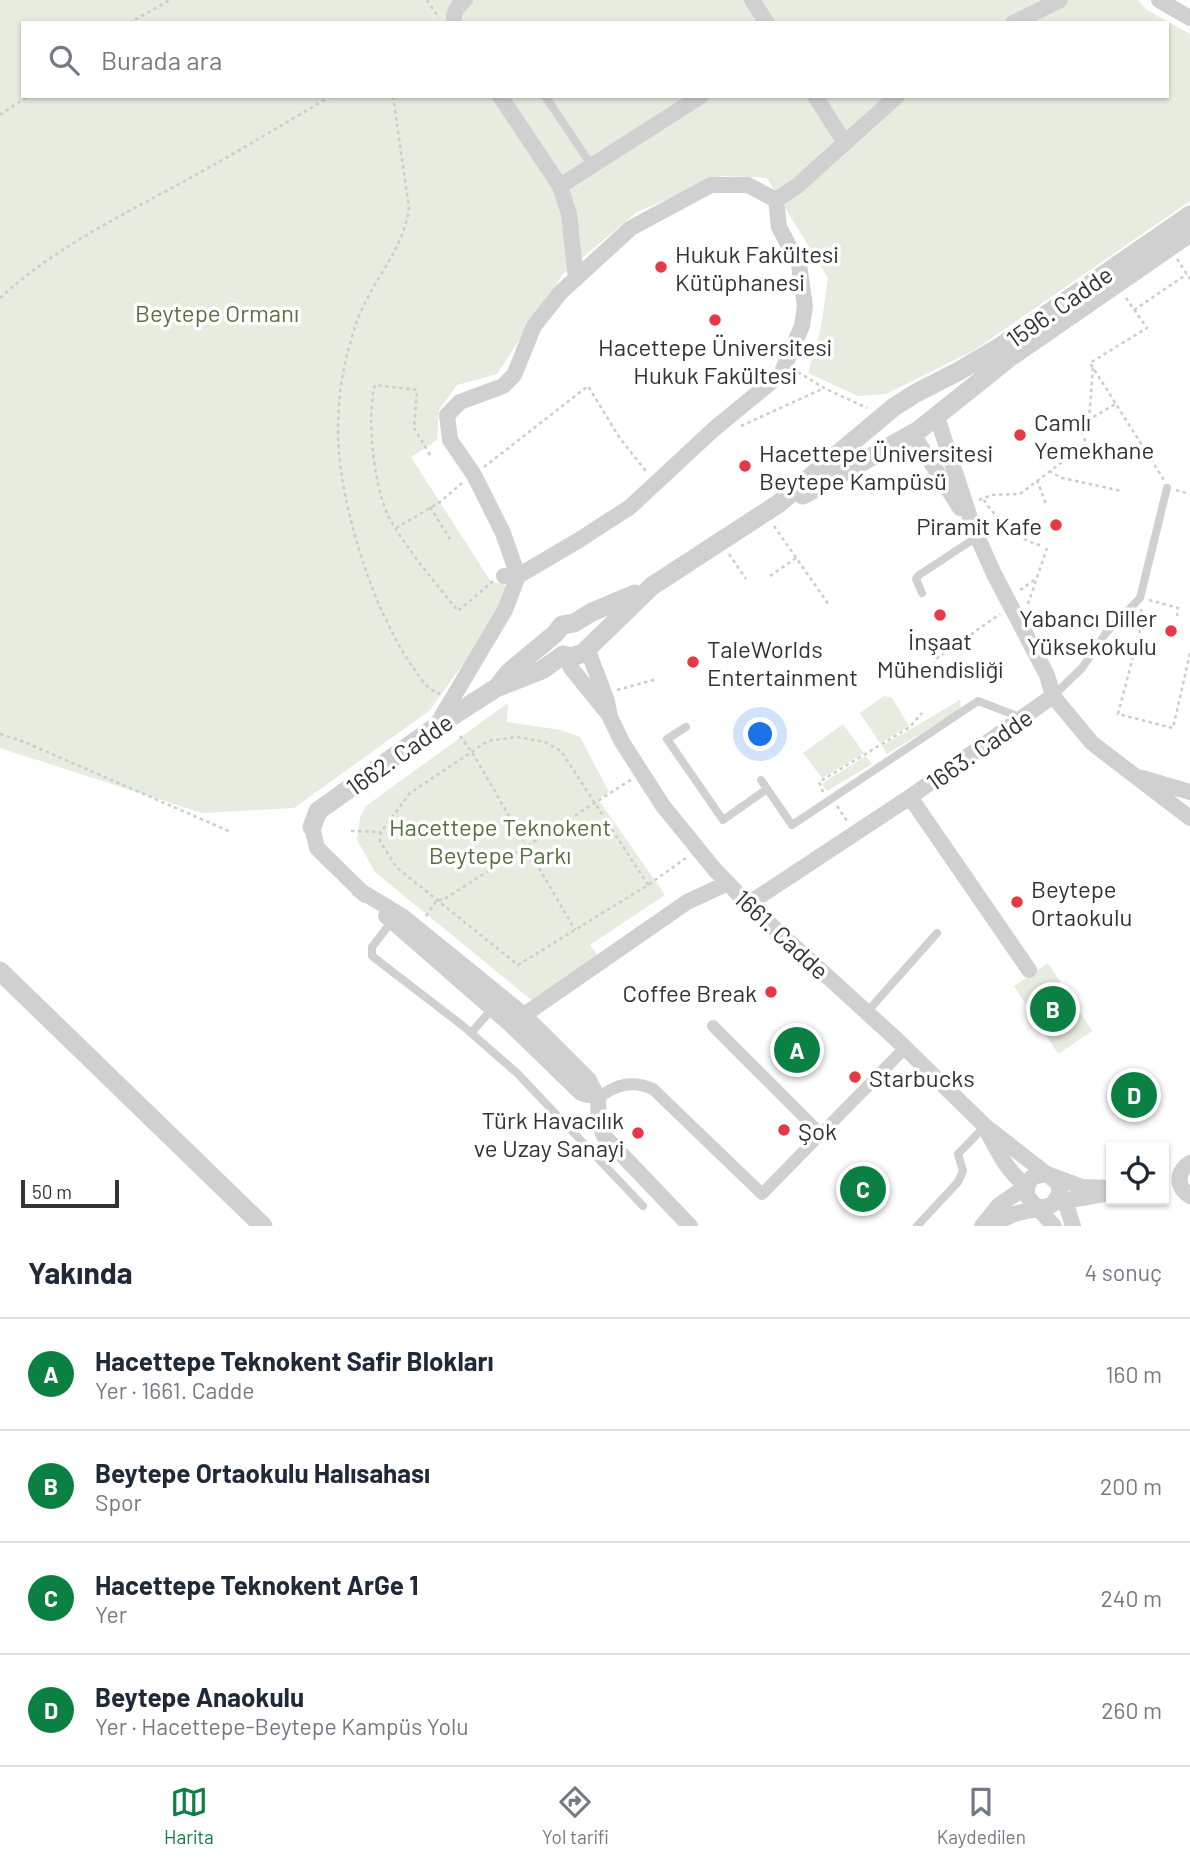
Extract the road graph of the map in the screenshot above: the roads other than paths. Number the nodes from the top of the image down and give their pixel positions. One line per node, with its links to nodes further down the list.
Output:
1 (466, 0): 6 (street)
2 (752, 0): 7 (street)
3 (1060, 0): 8 (street)
4 (1159, 0): 5 (street)
5 (1190, 18)
6 (454, 21)
7 (766, 21)
8 (1017, 21)
9 (501, 98): 16 (street)
10 (546, 98): 15 (lane)
11 (698, 98): 15 (street)
12 (816, 98): 14 (street)
13 (895, 98): 14 (street)
14 (845, 143): 17 (street)
15 (592, 166): 16 (street)
16 (560, 186): 20 (street)
17 (776, 200): 20 (street); 28 (street)
18 (1190, 215): 21 (street, 1596. Cadde)
19 (1190, 233): 23 (street, 1596. Cadde)
20 (576, 279): 28 (street)
21 (923, 390): 22 (street, 1596. Cadde); 23 (street)
22 (893, 409): 24 (street); 26 (street, 1662. Cadde)
23 (937, 417): 24 (street, 1596. Cadde); 27 (street, 1663. Cadde)
24 (913, 434): 26 (street, 1662. Cadde); 27 (street, 1663. Cadde)
25 (1167, 488): 36 (lane)
26 (778, 504): 29 (street, 1662. Cadde)
27 (975, 532): 30 (lane); 36 (street, 1663. Cadde)
28 (506, 576): 40 (street)
29 (652, 586): 31 (street, 1662. Cadde); 33 (street, 1662. Cadde)
30 (922, 593)
31 (574, 623): 32 (street, 1662. Cadde); 33 (street)
32 (555, 635): 34 (street); 35 (street, 1662. Cadde)
33 (587, 648): 34 (street, 1662. Cadde); 37 (street, 1661. Cadde)
34 (565, 656): 35 (street, 1662. Cadde); 37 (street, 1661. Cadde)
35 (496, 688): 40 (street, 1662. Cadde)
36 (1053, 696): 38 (street, 1663. Cadde); 41 (street)
37 (610, 717): 48 (street, 1661. Cadde)
38 (1023, 718): 43 (lane); 45 (street, 1663. Cadde)
39 (686, 727): 43 (lane)
40 (434, 729): 47 (street, 1662. Cadde)
41 (1133, 775): 44 (street); 46 (street)
42 (761, 780): 43 (lane)
43 (766, 789)
44 (1190, 792)
45 (911, 797): 50 (street, 1663. Cadde); 53 (street)
46 (1190, 818)
47 (312, 827): 49 (street)
48 (728, 883): 50 (street, 1661. Cadde); 57 (street)
49 (359, 890): 51 (street); 57 (street)
50 (748, 904): 56 (street, 1661. Cadde)
51 (392, 921): 55 (street); 59 (lane)
52 (937, 933): 56 (lane)
53 (1028, 970)
54 (0, 971): 73 (street)
55 (492, 1009): 59 (lane); 61 (street)
56 (867, 1012): 60 (street, 1661. Cadde)
57 (524, 1016): 61 (street)
58 (713, 1026): 63 (street)
59 (471, 1033): 71 (lane)
60 (905, 1048): 62 (street, 1661. Cadde); 63 (street)
61 (596, 1095): 63 (street); 74 (street)
62 (985, 1126): 65 (street, 1661. Cadde); 66 (street, 1661. Cadde); 75 (lane)
63 (821, 1134)
64 (1190, 1163): 68 (street)
65 (1047, 1174): 66 (street); 67 (street); 70 (street, 1661. Cadde)
66 (1027, 1186): 72 (street, 1661. Cadde); 76 (street)
67 (1106, 1189)
68 (1178, 1190)
69 (1106, 1191): 70 (street)
70 (1058, 1198): 72 (street); 79 (street, 1661. Cadde)
71 (643, 1206)
72 (1038, 1207): 77 (street); 78 (street, 1661. Cadde)
73 (263, 1226)
74 (690, 1226)
75 (917, 1226)
76 (982, 1226)
77 (989, 1226)
78 (1055, 1226)
79 (1073, 1226)

